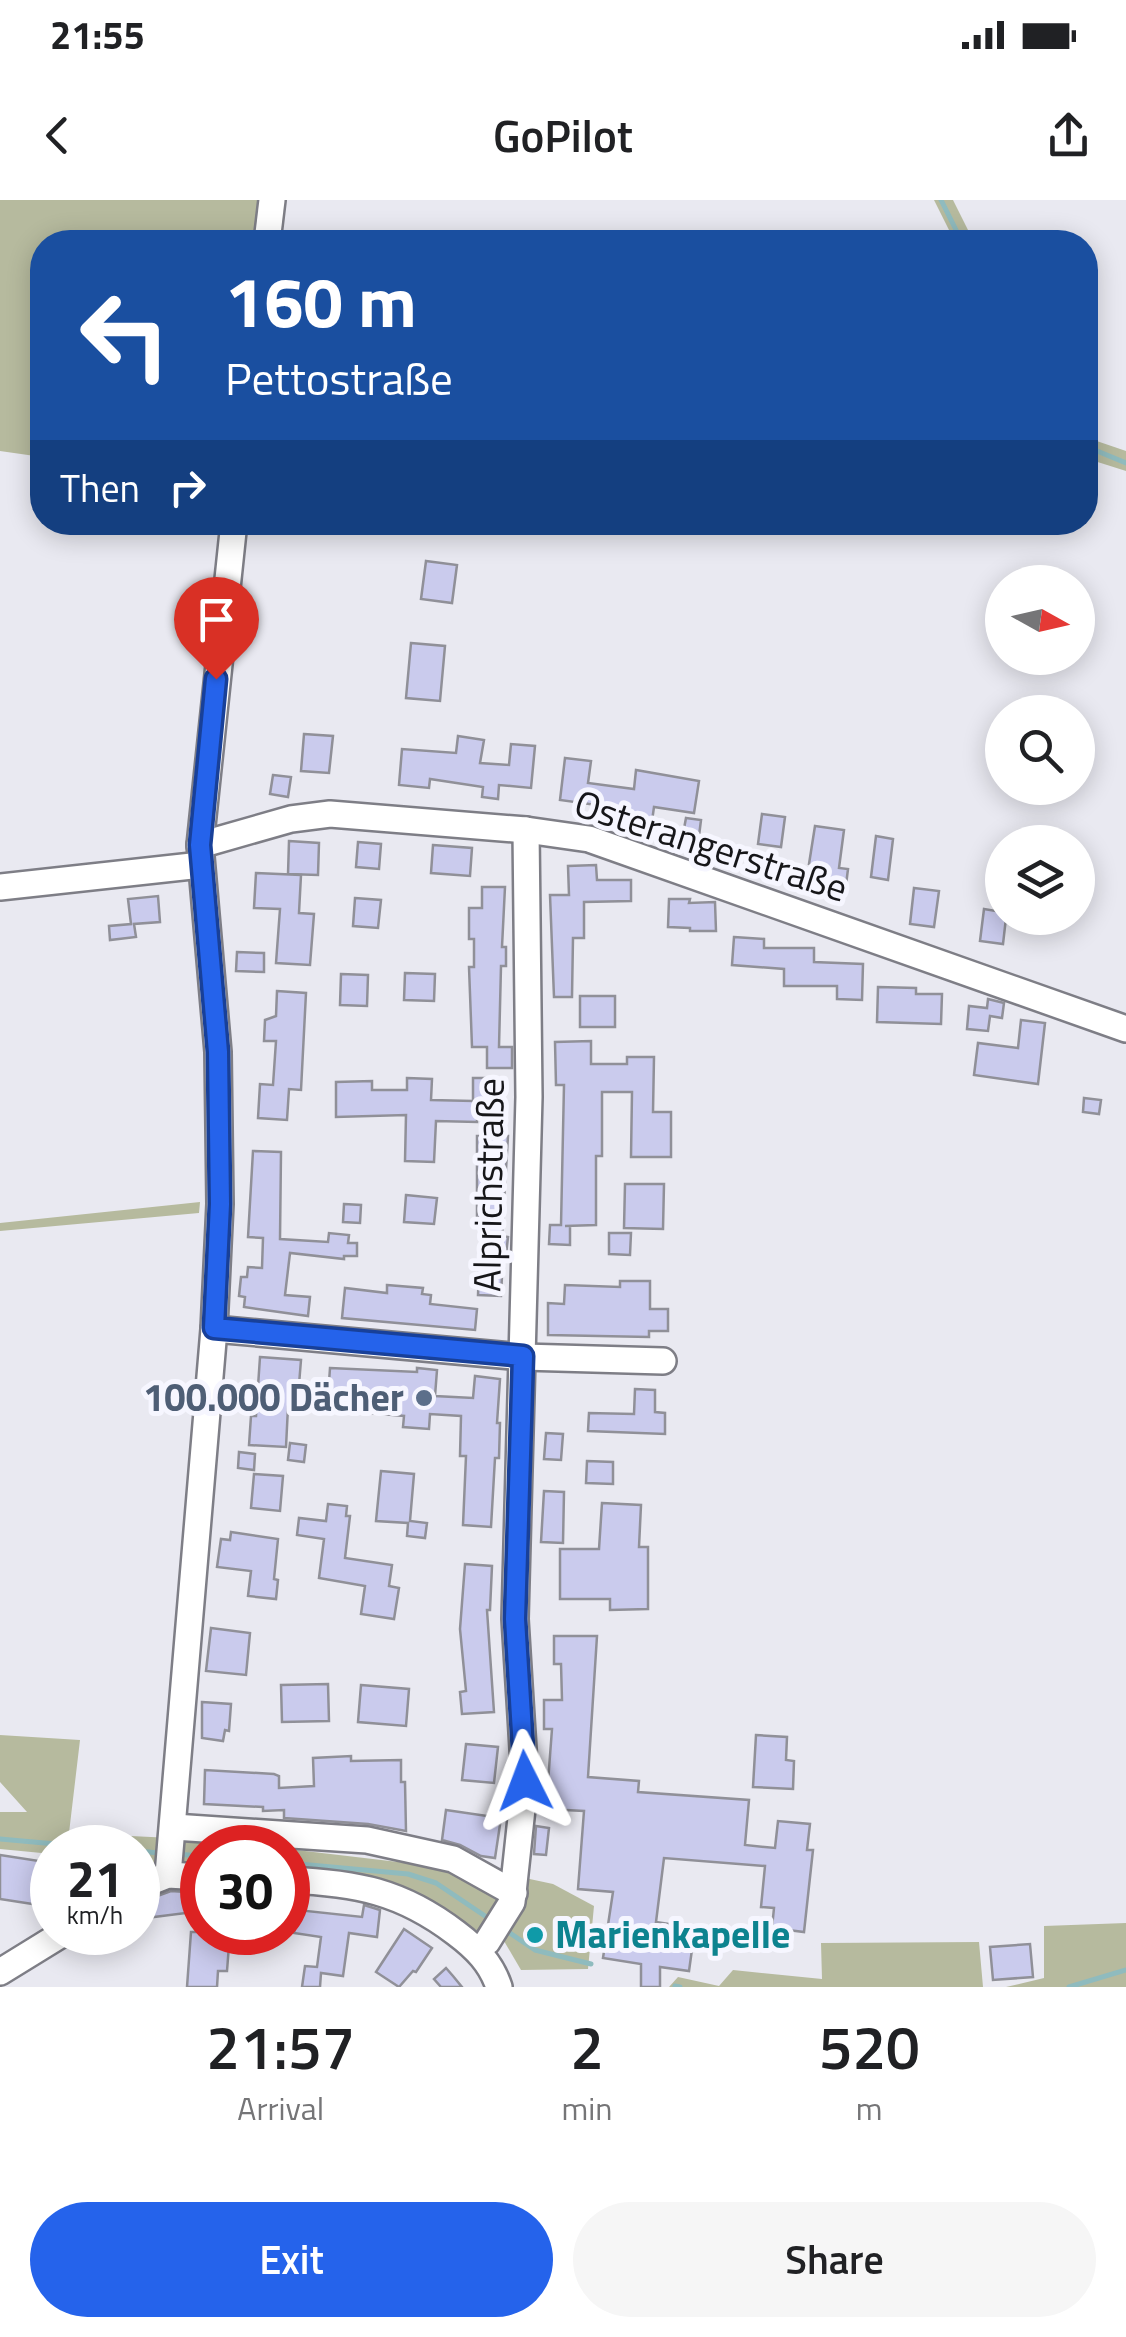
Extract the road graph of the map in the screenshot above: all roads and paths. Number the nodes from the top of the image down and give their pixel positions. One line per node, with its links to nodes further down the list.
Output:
1 (272, 200): 2 (street)
2 (268, 230)
3 (233, 535): 5 (street)
4 (526, 830): 5 (street, Osterangerstraße); 7 (street, Osterangerstraße); 9 (street, Alprichstraße)
5 (201, 855): 6 (street, Osterangerstraße); 8 (street)
6 (0, 887)
7 (1126, 1029)
8 (214, 1328): 9 (street); 11 (street)
9 (523, 1356): 10 (street); 16 (street, Alprichstraße)
10 (663, 1361)
11 (174, 1831): 12 (street); 16 (street)
12 (168, 1871): 13 (street); 14 (street)
13 (180, 1873)
14 (160, 1876)
15 (310, 1882): 17 (street)
16 (511, 1902): 17 (street, Alprichstraße)
17 (482, 1946): 20 (street)
18 (30, 1954): 19 (street)
19 (0, 1972)
20 (499, 1987)

